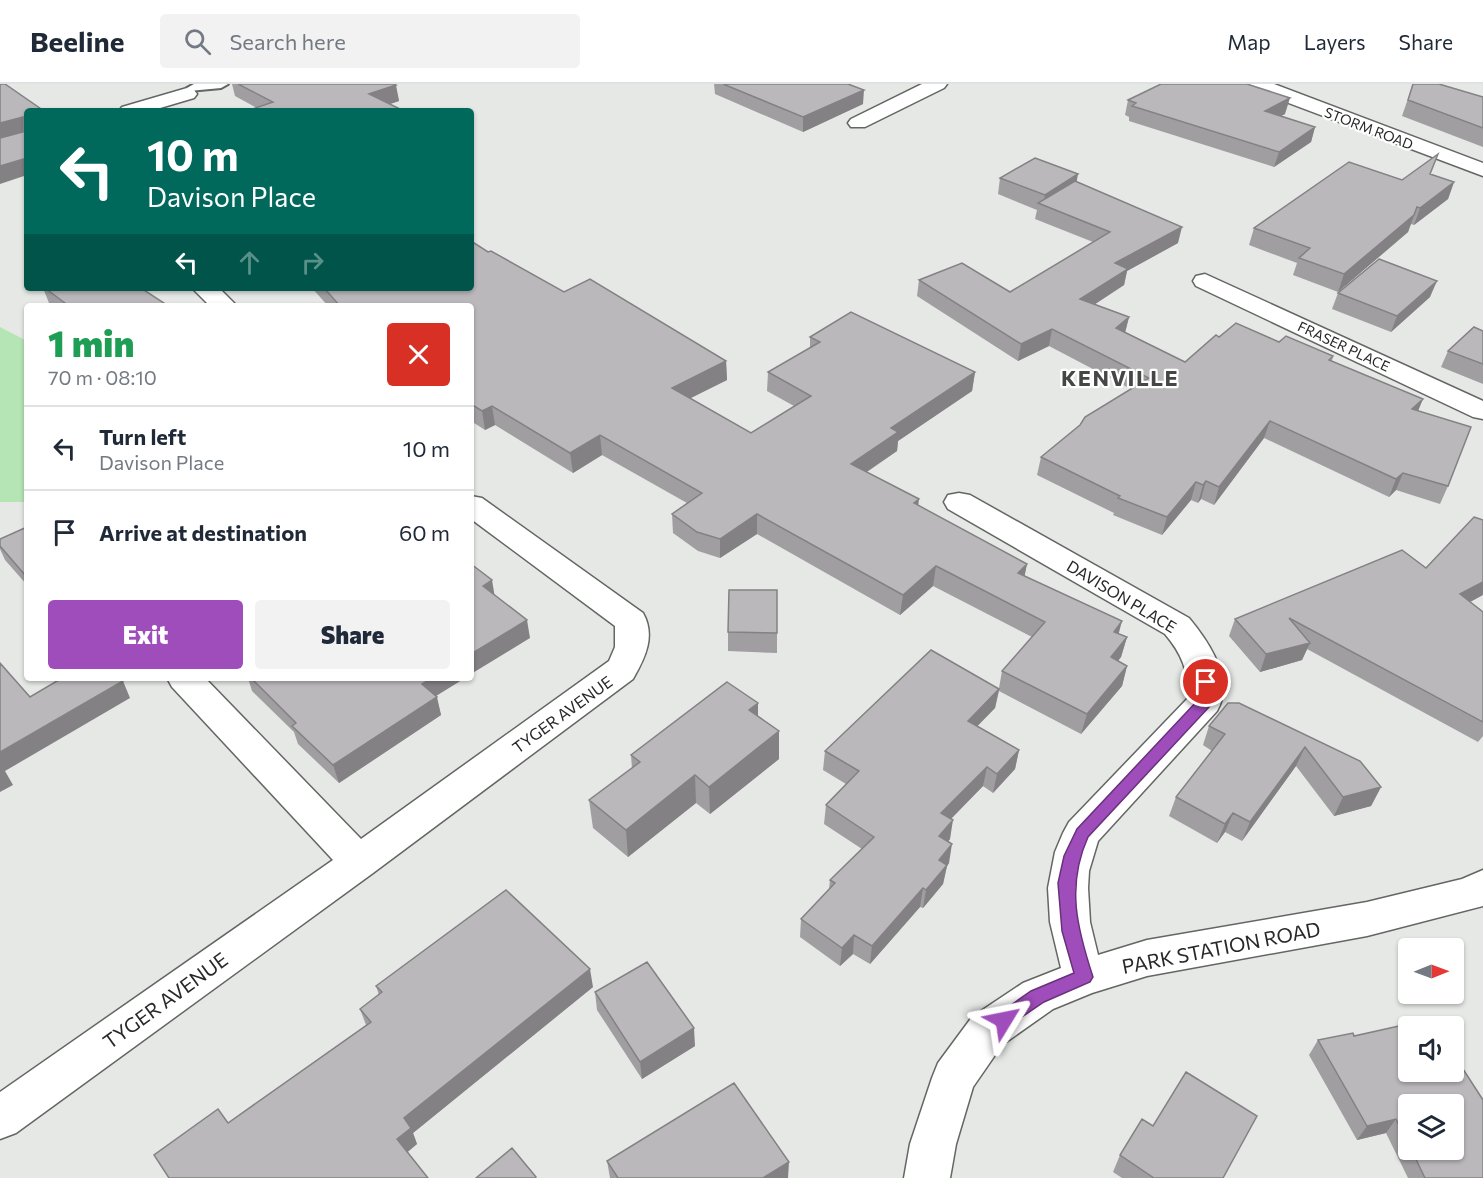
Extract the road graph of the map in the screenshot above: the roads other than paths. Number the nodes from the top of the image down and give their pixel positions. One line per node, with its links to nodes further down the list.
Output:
1 (221, 84): 4 (lane)
2 (937, 84): 7 (street)
3 (1256, 84): 8 (street, STORM ROAD)
4 (193, 89): 5 (street); 6 (street)
5 (138, 108)
6 (173, 108)
7 (858, 123)
8 (1483, 170)
9 (1205, 281): 12 (street, FRASER PLACE)
10 (208, 291): 11 (street)
11 (222, 303)
12 (1483, 411)
13 (959, 502): 18 (street, DAVISON PLACE)
14 (474, 507): 16 (street, TYGER AVENUE)
15 (187, 681): 16 (street)
16 (359, 862): 19 (street, TYGER AVENUE)
17 (1483, 886): 18 (street, PARK STATION ROAD)
18 (1084, 977): 20 (street, PARK STATION ROAD)
19 (0, 1118)
20 (927, 1178)

